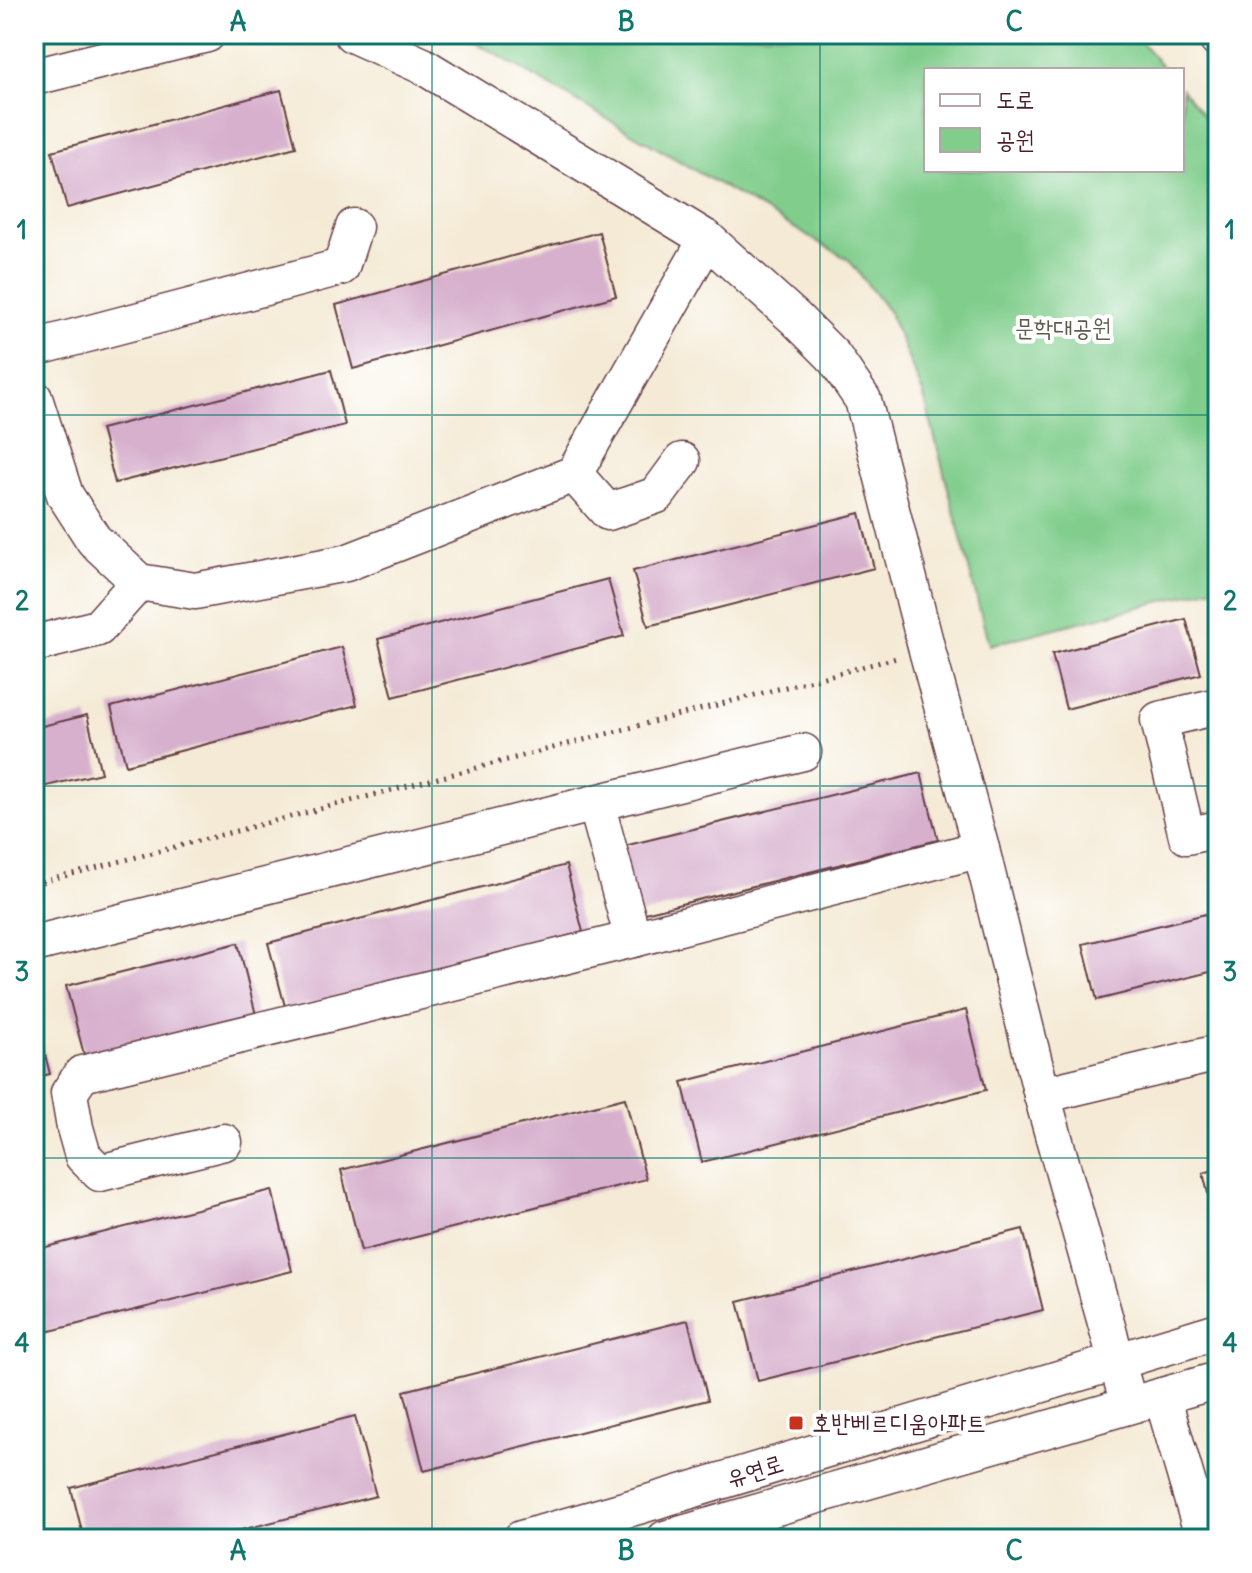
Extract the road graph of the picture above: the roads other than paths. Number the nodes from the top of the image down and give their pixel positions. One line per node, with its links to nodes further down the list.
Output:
1 (207, 34): 5 (street)
2 (352, 34): 7 (street)
3 (1214, 34): 4 (street)
4 (1218, 40)
5 (34, 77)
6 (354, 227): 8 (street)
7 (707, 239): 11 (street); 18 (street)
8 (34, 348)
9 (34, 398): 12 (street)
10 (682, 461): 11 (street)
11 (574, 474): 12 (street)
12 (139, 582): 13 (street)
13 (34, 644)
14 (1218, 706): 17 (street)
15 (803, 752): 16 (street)
16 (596, 803): 19 (street); 20 (street)
17 (1218, 829)
18 (981, 849): 19 (street); 22 (street)
19 (633, 939): 23 (street)
20 (34, 944)
21 (1218, 1053): 22 (street)
22 (1042, 1095): 25 (street)
23 (224, 1142)
24 (1218, 1331): 25 (street, 유연로)
25 (1116, 1360): 27 (street); 28 (street, 유연로)
26 (1218, 1380): 27 (street, 유연로)
27 (1146, 1400): 29 (street, 유연로); 30 (street)
28 (521, 1539)
29 (665, 1539)
30 (1204, 1539)

